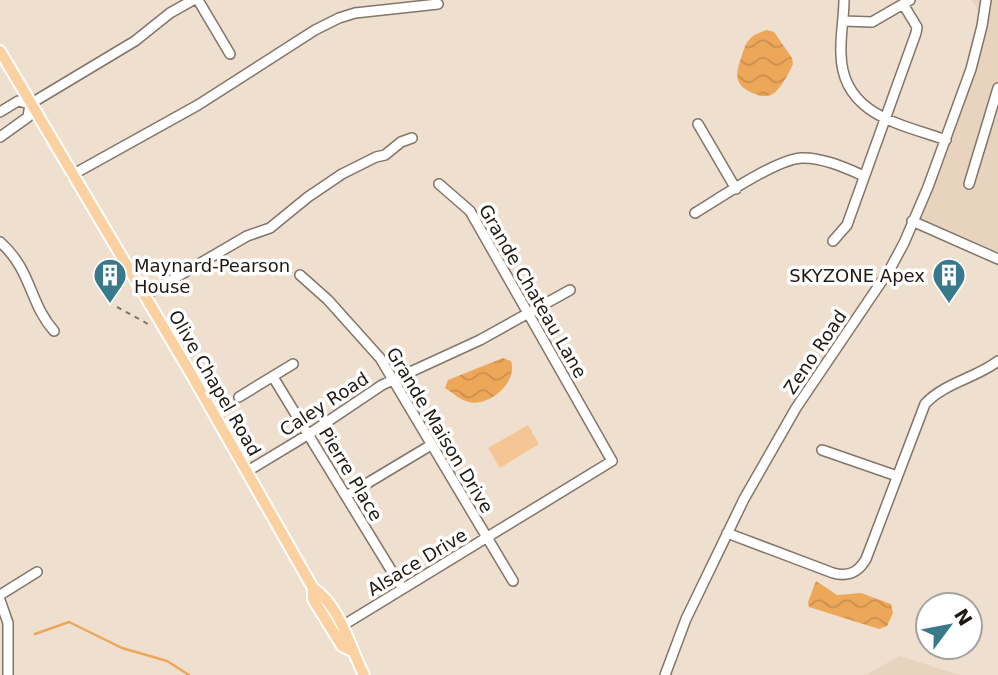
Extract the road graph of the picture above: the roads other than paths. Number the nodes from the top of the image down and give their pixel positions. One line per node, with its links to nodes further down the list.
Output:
1 (196, 0): 8 (street); 10 (street)
2 (844, 0): 6 (street)
3 (986, 0): 16 (street, Zeno Road)
4 (907, 2): 6 (street); 12 (street)
5 (438, 4): 17 (street)
6 (843, 21): 12 (street)
7 (0, 51): 10 (main road, Olive Chapel Road)
8 (230, 54)
9 (998, 88): 20 (street)
10 (30, 104): 11 (street); 14 (street); 17 (main road, Olive Chapel Road)
11 (0, 112)
12 (885, 120): 16 (street); 18 (street)
13 (698, 124): 21 (street)
14 (0, 137)
15 (412, 138): 29 (street)
16 (946, 140): 23 (street, Zeno Road)
17 (72, 175): 29 (main road, Olive Chapel Road)
18 (864, 176): 21 (street); 24 (street)
19 (439, 184): 30 (street, Grande Chateau Lane)
20 (969, 184)
21 (736, 190): 22 (street)
22 (695, 213)
23 (912, 221): 26 (street); 44 (street, Zeno Road)
24 (833, 241)
25 (0, 242): 31 (street)
26 (998, 259)
27 (300, 275): 35 (street, Grande Maison Drive)
28 (570, 289): 30 (street, Caley Road)
29 (145, 296): 41 (main road, Olive Chapel Road)
30 (529, 313): 35 (street, Caley Road); 37 (street, Grande Chateau Lane)
31 (54, 331)
32 (998, 361): 42 (street)
33 (293, 365): 34 (street)
34 (273, 377): 36 (street); 38 (street, Pierre Place)
35 (394, 380): 38 (street, Caley Road); 39 (street, Grande Maison Drive)
36 (239, 397)
37 (591, 421): 45 (street, Alsace Drive)
38 (309, 434): 41 (street, Caley Road); 43 (street, Pierre Place)
39 (432, 444): 43 (street); 45 (street, Grande Maison Drive)
40 (822, 450): 42 (street)
41 (246, 472): 48 (main road, Olive Chapel Road)
42 (897, 476): 44 (street)
43 (346, 496): 49 (street, Pierre Place)
44 (727, 533): 55 (street, Zeno Road)
45 (487, 538): 47 (street, Grande Maison Drive); 49 (street, Alsace Drive)
46 (37, 572): 50 (street)
47 (513, 581)
48 (313, 588): 51 (main road, Olive Chapel Road); 52 (main road, Olive Chapel Road)
49 (402, 588): 51 (street, Alsace Drive)
50 (0, 597): 53 (street)
51 (342, 626): 52 (main road, Olive Chapel Road)
52 (352, 651): 54 (main road, Olive Chapel Road)
53 (8, 675)
54 (364, 675)
55 (665, 675)

